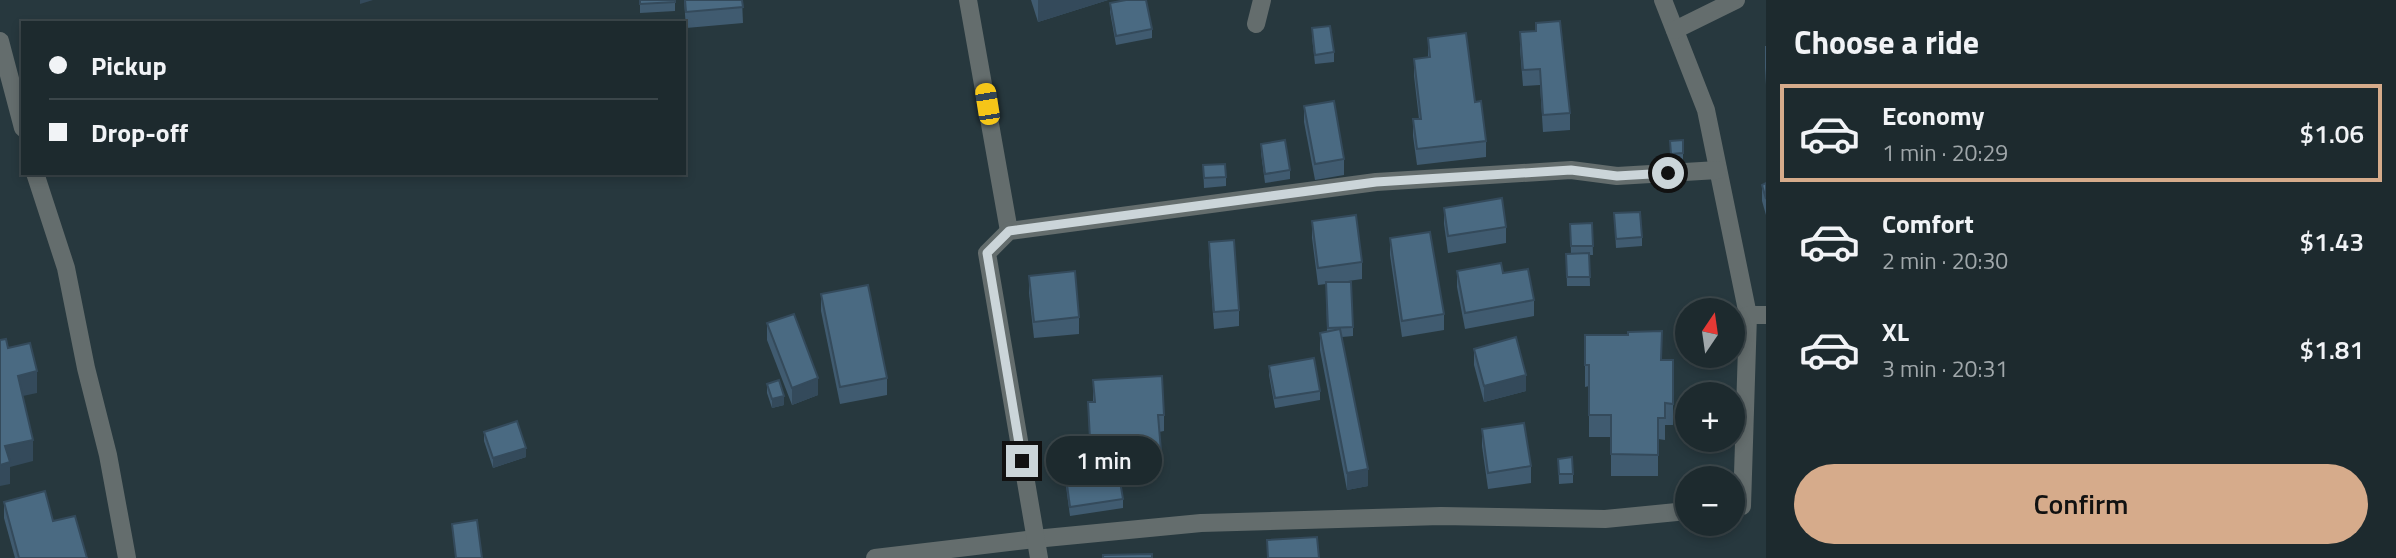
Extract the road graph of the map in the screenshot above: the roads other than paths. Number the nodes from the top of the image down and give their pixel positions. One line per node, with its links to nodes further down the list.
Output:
1 (968, 0): 11 (street)
2 (1262, 0): 5 (street)
3 (1663, 0): 6 (street)
4 (1736, 0): 6 (street)
5 (1256, 23)
6 (1675, 30): 9 (street)
7 (0, 41): 8 (street)
8 (21, 120)
9 (1718, 170): 11 (street); 12 (street)
10 (36, 175): 16 (street)
11 (1009, 231): 15 (street)
12 (1757, 315): 13 (street)
13 (1745, 468)
14 (1675, 512): 15 (street)
15 (1035, 539): 17 (street); 18 (street)
16 (127, 558)
17 (875, 558)
18 (1039, 558)

